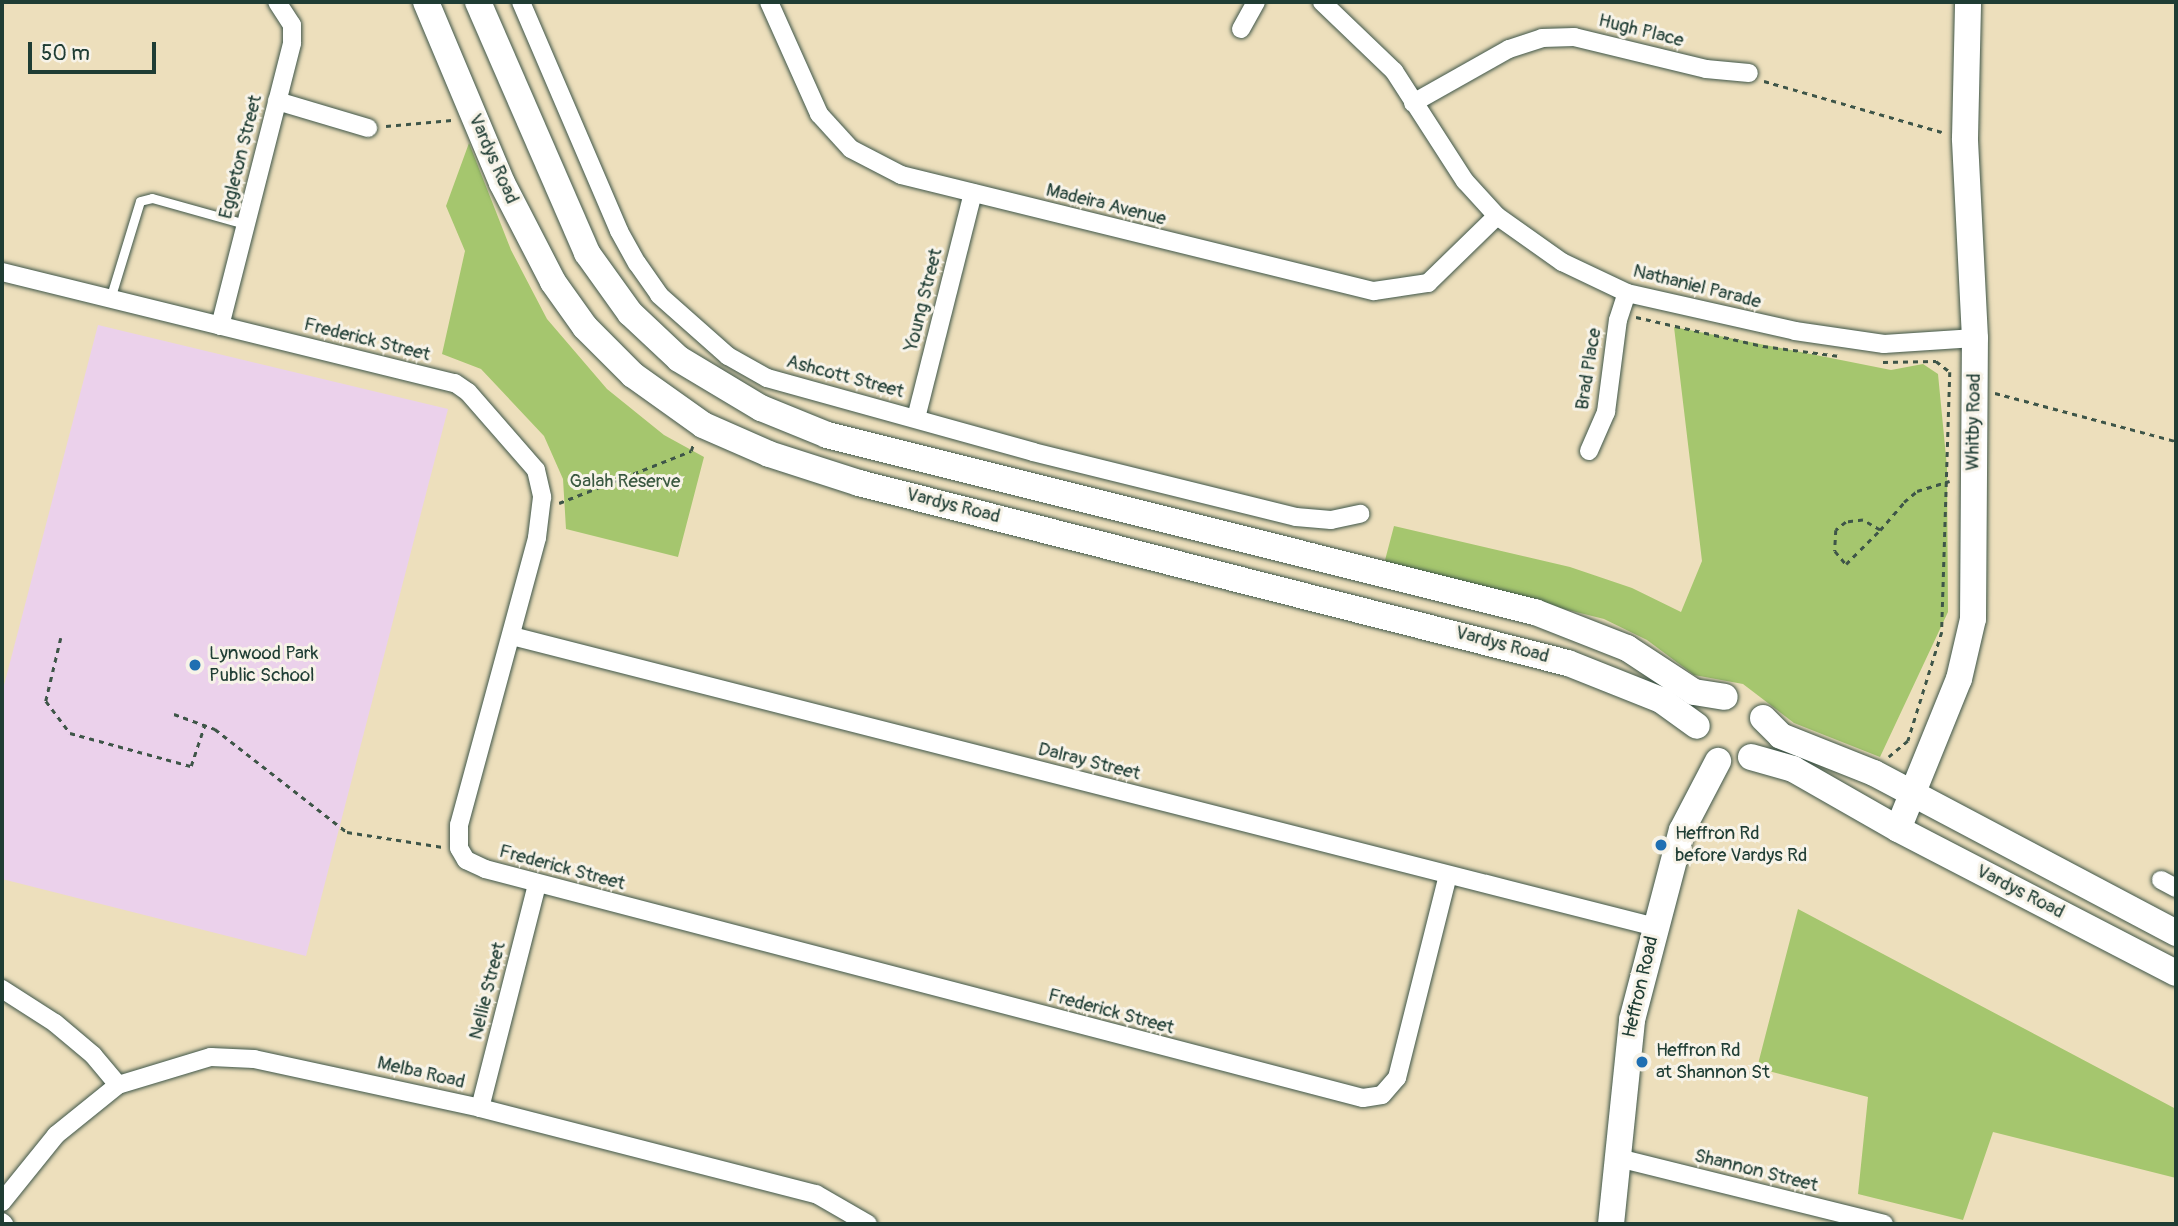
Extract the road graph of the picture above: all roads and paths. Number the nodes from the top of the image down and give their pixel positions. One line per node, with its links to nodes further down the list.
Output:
1 (277, 2): 11 (street, Eggleton Street)
2 (426, 2): 42 (main road, Vardys Road)
3 (478, 2): 38 (main road, Vardys Road)
4 (521, 2): 28 (street, Ashcott Street)
5 (769, 2): 16 (street, Madeira Avenue)
6 (1256, 2): 9 (street)
7 (1322, 2): 12 (street, Nathaniel Parade)
8 (1968, 2): 15 (main road, Whitby Road)
9 (1241, 29)
10 (1749, 73): 12 (street, Hugh Place); 15 (path)
11 (277, 101): 14 (street); 18 (street, Eggleton Street)
12 (1413, 103): 17 (street, Nathaniel Parade)
13 (465, 118): 14 (path)
14 (368, 128)
15 (1965, 138): 24 (main road, Whitby Road)
16 (972, 193): 17 (street, Madeira Avenue); 28 (street, Young Street)
17 (1497, 216): 20 (street, Nathaniel Parade)
18 (245, 224): 21 (lane); 23 (street, Eggleton Street)
19 (2, 272): 21 (street, Frederick Street)
20 (1627, 293): 24 (street, Nathaniel Parade); 31 (street, Brad Place)
21 (110, 299): 23 (street, Frederick Street)
22 (1636, 317): 25 (path)
23 (220, 326): 33 (street, Frederick Street)
24 (1975, 338): 27 (main road, Whitby Road)
25 (1846, 358)
26 (1874, 361): 32 (path)
27 (1975, 388): 29 (path); 32 (main road, Whitby Road)
28 (916, 418): 34 (street, Ashcott Street)
29 (2176, 441)
30 (693, 445): 33 (path)
31 (1590, 451)
32 (1962, 481): 35 (path); 44 (path); 46 (main road, Whitby Road)
33 (542, 509): 36 (street, Frederick Street)
34 (1360, 514)
35 (1880, 530): 35 (path)
36 (512, 636): 48 (street, Frederick Street); 49 (street, Dalray Street)
37 (61, 638): 41 (path)
38 (1725, 697): 40 (main road); 42 (main road)
39 (174, 714): 41 (path)
40 (1763, 718): 43 (main road); 46 (main road, Vardys Road)
41 (205, 724): 48 (path)
42 (1697, 726): 45 (main road)
43 (1751, 757): 45 (main road); 47 (main road, Vardys Road)
44 (1888, 758)
45 (1718, 761): 51 (main road, Heffron Road)
46 (1914, 795): 47 (main road, Whitby Road); 52 (main road, Vardys Road)
47 (1898, 829): 53 (main road, Vardys Road)
48 (459, 848): 50 (street, Frederick Street)
49 (1448, 875): 50 (street, Frederick Street); 51 (street, Dalray Street)
50 (537, 884): 56 (street, Nellie Street)
51 (1656, 927): 57 (main road, Heffron Road)
52 (2176, 933)
53 (2176, 973)
54 (2, 989): 55 (street)
55 (118, 1085): 56 (street, Melba Road); 58 (street, Melba Road)
56 (480, 1108): 59 (street, Melba Road)
57 (1618, 1158): 60 (main road, Heffron Road); 61 (street, Shannon Street)
58 (2, 1202)
59 (868, 1224)
60 (1612, 1224)
61 (1884, 1224)

